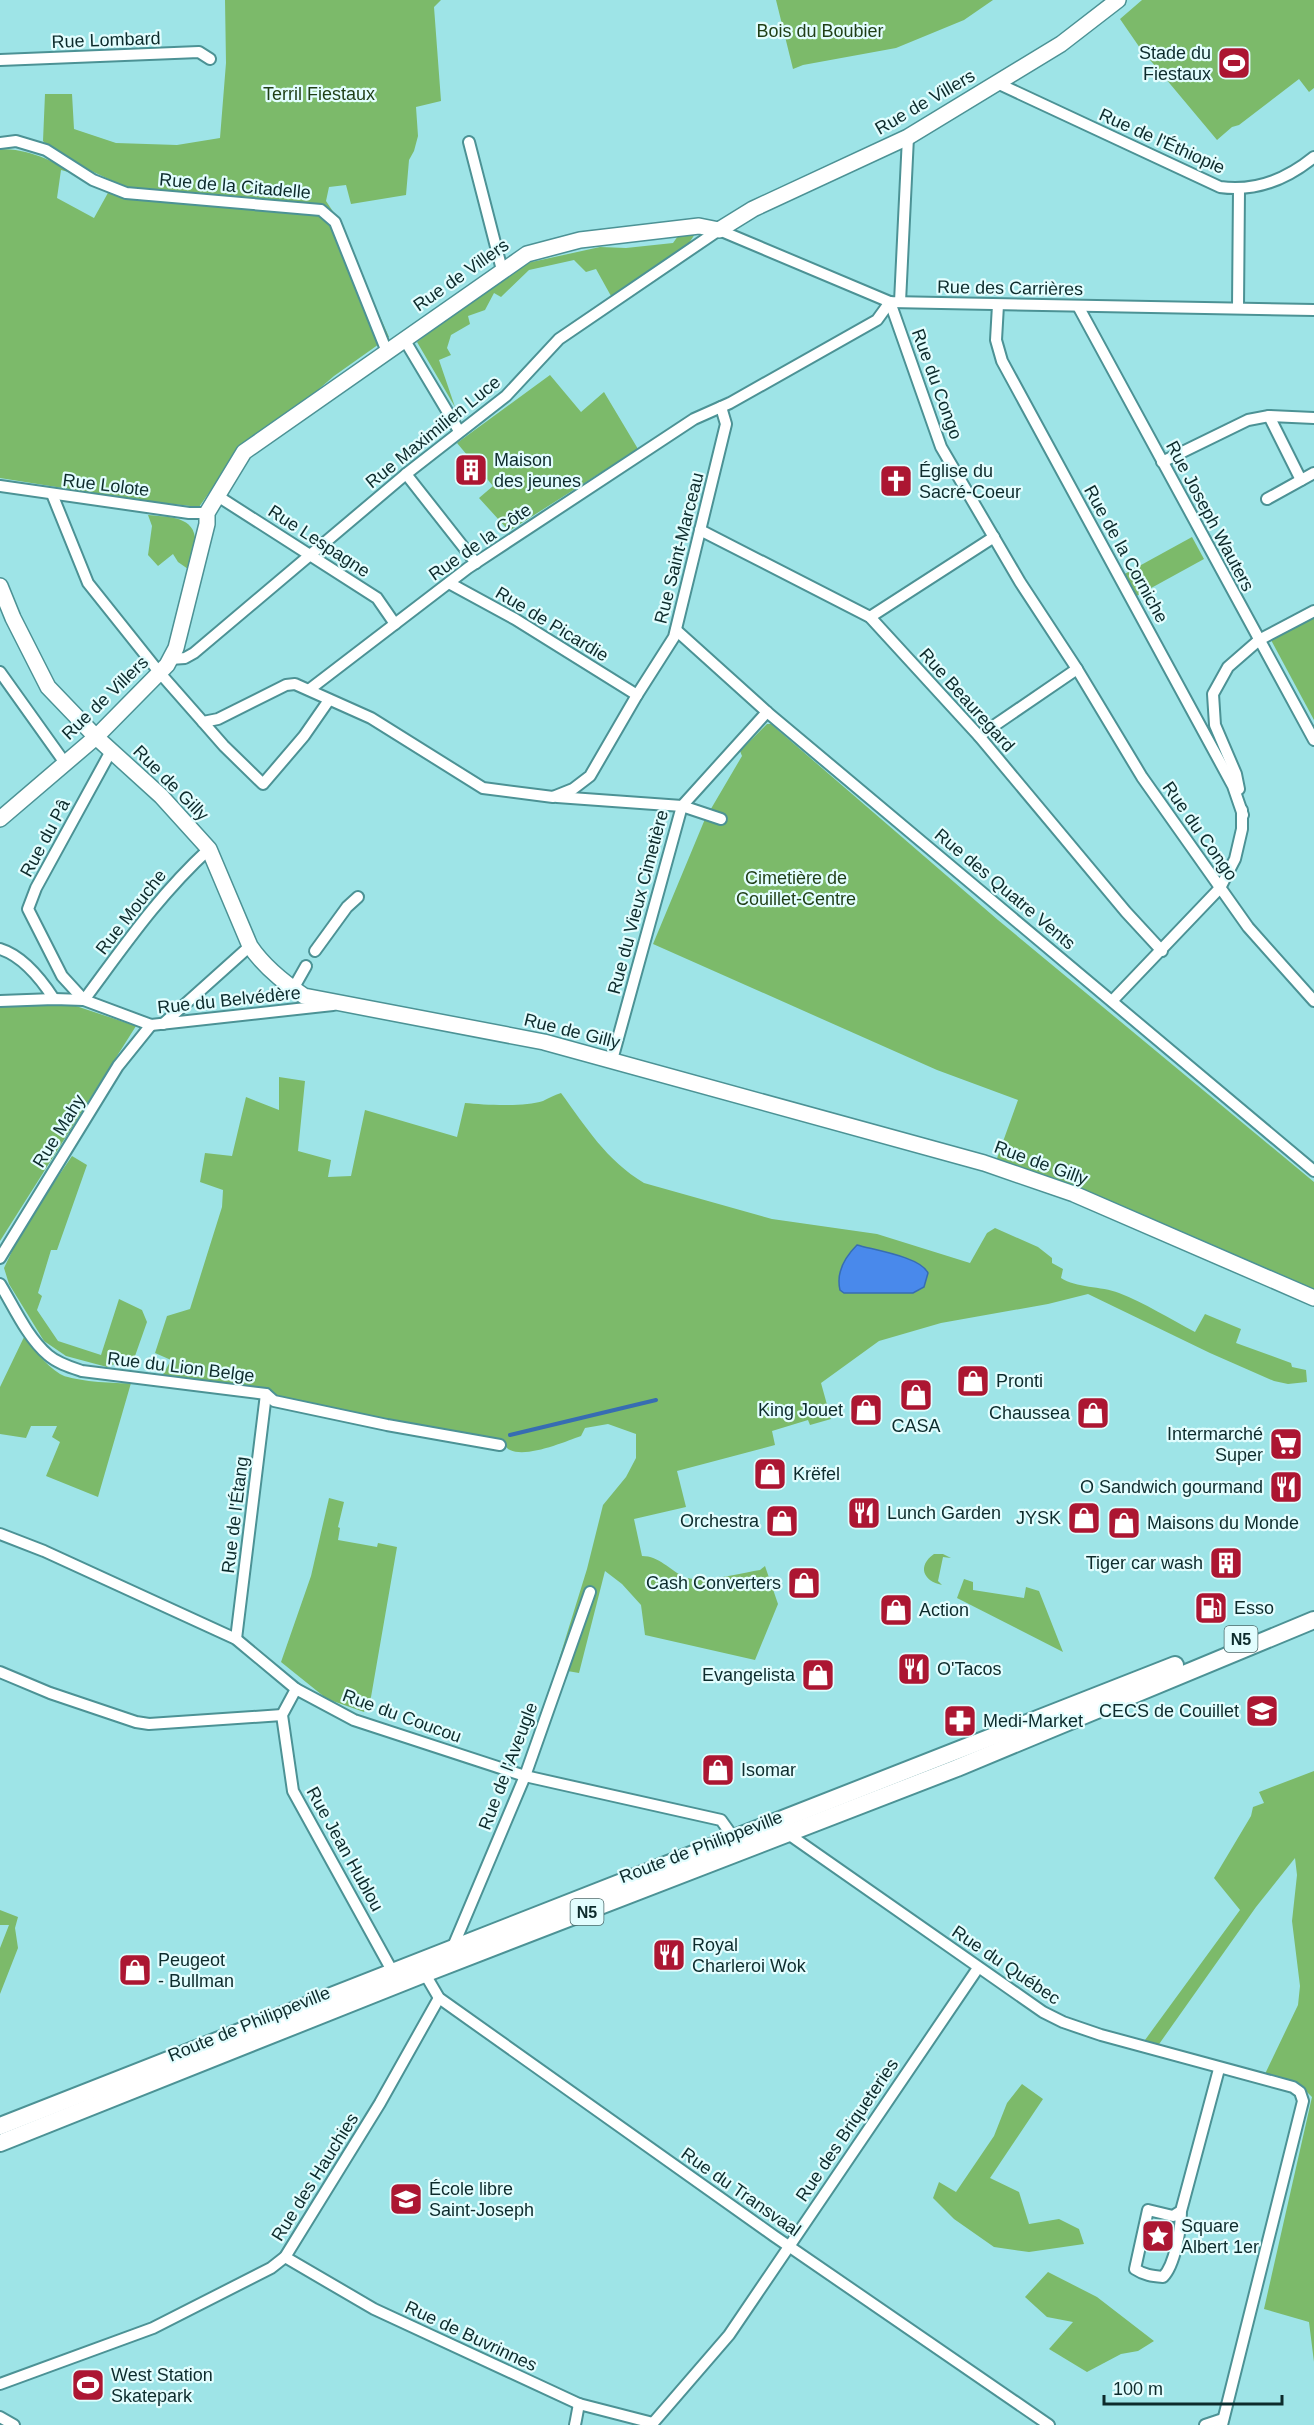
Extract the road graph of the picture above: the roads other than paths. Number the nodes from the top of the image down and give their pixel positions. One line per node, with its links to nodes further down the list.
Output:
1 (1118, 0): 4 (main road, Rue de Villers)
2 (210, 59): 3 (street, Rue Lombard)
3 (0, 60)
4 (997, 83): 5 (main road, Rue de Villers); 9 (street, Rue de l'Éthiopie)
5 (908, 137): 10 (main road, Rue de Villers); 12 (street)
6 (469, 142): 11 (street)
7 (0, 143): 18 (street, Rue de la Citadelle)
8 (1314, 157): 9 (street, Rue de l'Éthiopie)
9 (1239, 189): 15 (street)
10 (719, 230): 11 (main road, Rue de Villers); 12 (street, Rue des Carrières); 22 (street, Rue Maximilien Luce)
11 (502, 270): 17 (main road, Rue de Villers)
12 (895, 302): 13 (street, Rue des Carrières); 19 (street, Rue de la Côte); 33 (street, Rue du Congo)
13 (998, 304): 14 (street, Rue des Carrières); 59 (street, Rue de la Corniche)
14 (1078, 306): 15 (street, Rue des Carrières); 23 (street, Rue Joseph Wauters)
15 (1238, 307): 16 (street, Rue des Carrières)
16 (1314, 310)
17 (404, 339): 18 (main road, Rue de Villers); 22 (street)
18 (387, 352): 29 (main road, Rue de Villers)
19 (721, 407): 32 (street, Rue Saint-Marceau); 35 (street, Rue de la Côte)
20 (1269, 416): 21 (street); 23 (street); 26 (street)
21 (1314, 418)
22 (459, 431): 25 (street, Rue Maximilien Luce)
23 (1162, 462): 42 (street, Rue Joseph Wauters)
24 (1314, 473): 26 (street)
25 (406, 474): 34 (street, Rue Maximilien Luce); 35 (street)
26 (1301, 480): 30 (street)
27 (0, 486): 28 (street, Rue Lolote)
28 (52, 494): 31 (street, Rue Lolote); 46 (street)
29 (216, 495): 31 (main road, Rue de Villers); 34 (street, Rue Lespagne)
30 (1267, 499)
31 (207, 513): 43 (main road, Rue de Villers)
32 (700, 530): 39 (street, Rue Beauregard); 41 (street, Rue Saint-Marceau)
33 (994, 537): 39 (street); 44 (street, Rue du Congo)
34 (311, 555): 40 (street, Rue Lespagne); 43 (street, Rue Maximilien Luce)
35 (476, 563): 36 (street, Rue de la Côte)
36 (449, 583): 40 (street, Rue de la Côte); 48 (street, Rue de Picardie)
37 (0, 586): 53 (main road, Rue de Gilly)
38 (1314, 611): 42 (street)
39 (870, 617): 52 (street, Rue Beauregard)
40 (395, 624): 47 (street, Rue de la Côte)
41 (676, 630): 48 (street, Rue Saint-Marceau); 50 (street, Rue des Quatre Vents)
42 (1259, 640): 54 (street, Rue Joseph Wauters); 59 (street)
43 (170, 659): 46 (main road, Rue de Villers)
44 (1077, 669): 52 (street); 63 (street, Rue du Congo)
45 (0, 672): 56 (street)
46 (159, 672): 51 (street); 53 (main road, Rue de Villers)
47 (310, 689): 49 (street); 51 (street)
48 (637, 695): 57 (street, Rue Saint-Marceau)
49 (329, 700): 51 (street); 57 (street)
50 (767, 712): 58 (street, Rue du Vieux Cimetière); 73 (street, Rue des Quatre Vents)
51 (203, 722)
52 (979, 736): 68 (street, Rue Beauregard)
53 (96, 737): 55 (main road, Rue de Gilly); 56 (main road, Rue de Villers)
54 (1314, 740)
55 (111, 751): 62 (main road, Rue de Gilly); 72 (street, Rue du Pâ)
56 (65, 763): 60 (main road, Rue de Villers)
57 (553, 797): 58 (street)
58 (682, 806): 61 (street); 79 (street, Rue du Vieux Cimetière)
59 (1243, 815): 63 (street)
60 (0, 819)
61 (721, 819)
62 (209, 849): 65 (main road, Rue de Gilly); 72 (street, Rue Mouche)
63 (1220, 888): 68 (street); 75 (street, Rue du Congo)
64 (358, 897): 67 (street)
65 (250, 946): 70 (main road, Rue de Gilly); 77 (street)
66 (0, 949): 71 (street)
67 (315, 951)
68 (1162, 951): 73 (street)
69 (306, 966): 70 (street)
70 (293, 989): 76 (main road, Rue de Gilly)
71 (54, 999): 72 (street, Rue du Belvédère); 74 (street, Rue du Belvédère)
72 (84, 1000): 78 (street, Rue du Belvédère)
73 (1113, 1000): 80 (street, Rue des Quatre Vents)
74 (0, 1001)
75 (1314, 1001)
76 (341, 1004): 77 (street, Rue du Belvédère); 79 (main road, Rue de Gilly)
77 (163, 1024): 78 (street, Rue du Belvédère)
78 (151, 1025): 81 (street, Rue Mahy)
79 (612, 1060): 83 (main road, Rue de Gilly)
80 (1314, 1171)
81 (0, 1258)
82 (0, 1284): 84 (street, Rue du Lion Belge)
83 (1314, 1298)
84 (266, 1394): 85 (street, Rue du Lion Belge); 90 (street, Rue de l'Étang)
85 (500, 1445)
86 (0, 1534): 90 (street, Rue du Coucou)
87 (590, 1592): 94 (street, Rue de l'Aveugle)
88 (1314, 1611): 95 (main road, Route de Philippeville / N5)
89 (1314, 1620): 95 (main road, Route de Philippeville / N5)
90 (236, 1639): 92 (street, Rue du Coucou)
91 (0, 1672): 93 (street)
92 (296, 1689): 93 (street); 94 (street, Rue du Coucou)
93 (282, 1715): 100 (street, Rue Jean Hublou)
94 (525, 1776): 96 (street, Rue du Coucou); 97 (street, Rue de l'Aveugle)
95 (782, 1828): 96 (main road, Route de Philippeville / N5); 99 (street, Rue du Québec)
96 (738, 1845): 97 (main road, Route de Philippeville / N5); 98 (main road, Route de Philippeville / N5)
97 (452, 1949): 98 (main road, Route de Philippeville / N5)
98 (422, 1967): 100 (main road, Route de Philippeville / N5); 101 (street, Rue du Transvaal)
99 (978, 1968): 102 (street, Rue du Québec); 106 (street, Rue des Briqueteries)
100 (396, 1978): 103 (main road, Route de Philippeville / N5); 104 (main road, Route de Philippeville / N5)
101 (439, 1998): 106 (street, Rue du Transvaal); 107 (street, Rue des Hauchies)
102 (1219, 2069): 105 (street); 111 (street, Rue du Québec)
103 (0, 2126)
104 (0, 2144)
105 (1181, 2211): 105 (street)
106 (788, 2246): 112 (street, Rue des Briqueteries); 115 (street, Rue du Transvaal)
107 (285, 2257): 108 (street, Rue des Hauchies); 109 (street, Rue de Buvrinnes)
108 (0, 2384)
109 (579, 2404): 112 (street, Rue de Buvrinnes); 114 (street)
110 (0, 2417): 113 (street)
111 (1222, 2422): 116 (street)
112 (652, 2424)
113 (14, 2425)
114 (575, 2425)
115 (1049, 2425)
116 (1205, 2425)

